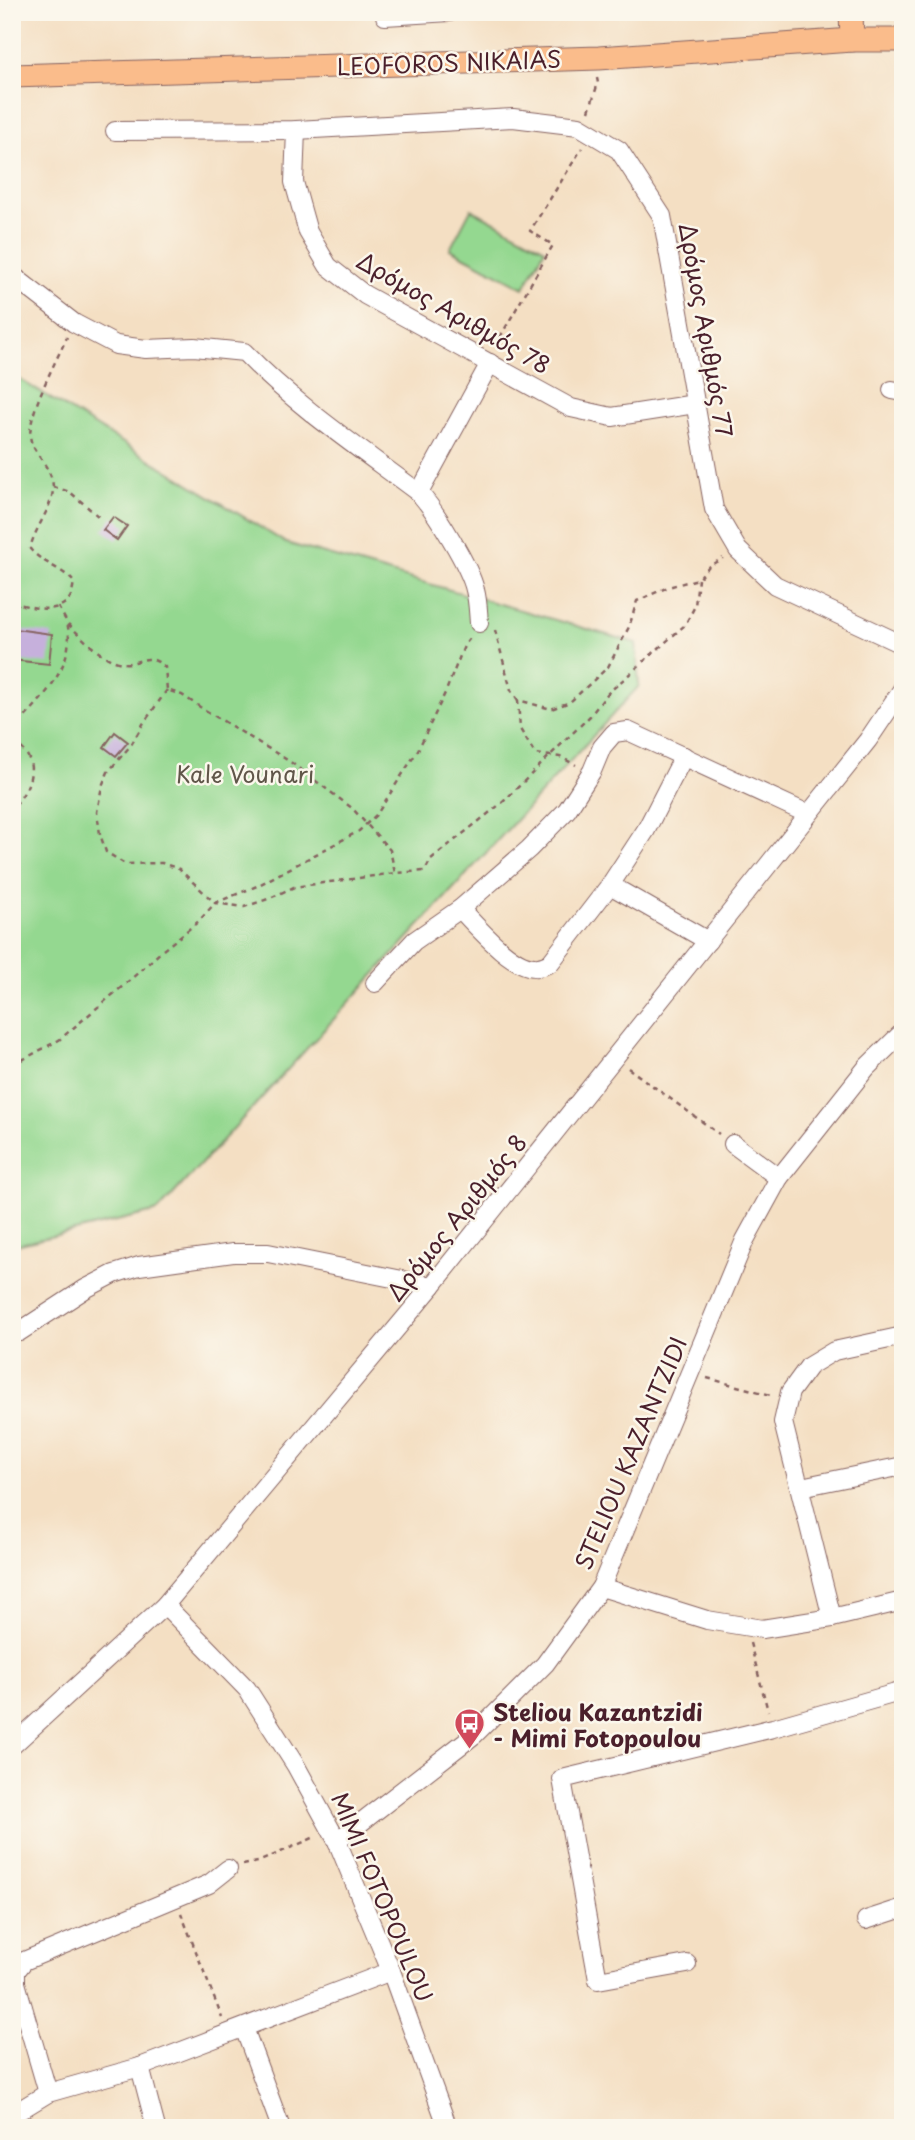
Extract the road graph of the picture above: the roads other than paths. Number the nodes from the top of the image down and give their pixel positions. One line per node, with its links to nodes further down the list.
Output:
1 (450, 12): 3 (street)
2 (851, 12): 5 (main road)
3 (385, 16)
4 (897, 39): 5 (main road, LEOFOROS NIKAIAS)
5 (852, 40): 6 (main road, LEOFOROS NIKAIAS)
6 (12, 76)
7 (296, 130): 8 (street, Δρόμος Αριθμός 77); 10 (street, Δρόμος Αριθμός 78); 11 (street, Δρόμος Αριθμός 77)
8 (115, 131)
9 (12, 275): 12 (street)
10 (488, 362): 11 (street, Δρόμος Αριθμός 78); 12 (street)
11 (695, 404): 14 (street, Δρόμος Αριθμός 77)
12 (419, 493): 13 (street)
13 (479, 623)
14 (903, 645)
15 (903, 688): 17 (street, Δρόμος Αριθμός 8)
16 (684, 756): 17 (street); 18 (street); 19 (street)
17 (808, 814): 20 (street, Δρόμος Αριθμός 8)
18 (610, 885): 19 (street); 20 (street)
19 (460, 909): 21 (street)
20 (708, 941): 25 (street, Δρόμος Αριθμός 8)
21 (375, 983)
22 (903, 1032): 24 (street, STELIOU KAZANTZIDI)
23 (733, 1144): 24 (street)
24 (779, 1178): 30 (street, STELIOU KAZANTZIDI)
25 (432, 1286): 26 (street); 32 (street, Δρόμος Αριθμός 8)
26 (12, 1333)
27 (903, 1336): 29 (street)
28 (903, 1466): 29 (street)
29 (801, 1487): 33 (street)
30 (601, 1587): 33 (street); 36 (street, STELIOU KAZANTZIDI)
31 (903, 1601): 33 (street)
32 (165, 1605): 35 (street, Δρόμος Αριθμός 8); 36 (street, MIMI FOTOPOULOU)
33 (832, 1618)
34 (903, 1692): 40 (street)
35 (12, 1746)
36 (334, 1835): 41 (street, MIMI FOTOPOULOU)
37 (228, 1869): 44 (street)
38 (903, 1908): 39 (street)
39 (866, 1920)
40 (687, 1964)
41 (391, 1970): 42 (street); 48 (street, MIMI FOTOPOULOU)
42 (236, 2031): 43 (street); 47 (street)
43 (140, 2067): 44 (street); 46 (street)
44 (48, 2093): 45 (street)
45 (12, 2115)
46 (156, 2128)
47 (281, 2128)
48 (449, 2128)

